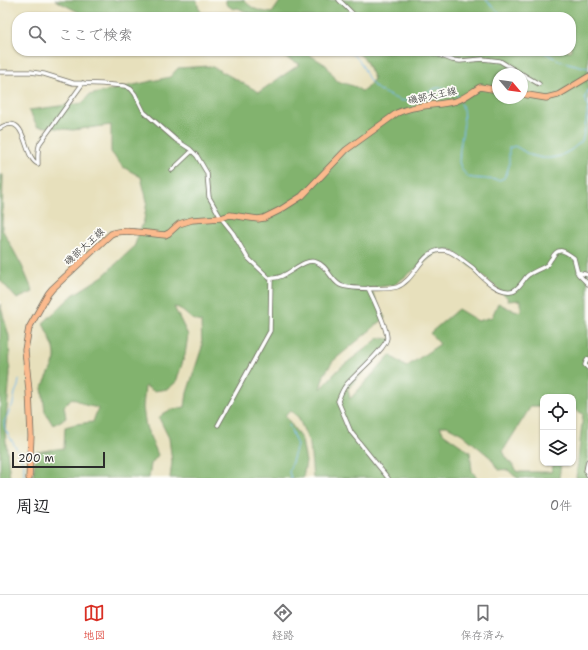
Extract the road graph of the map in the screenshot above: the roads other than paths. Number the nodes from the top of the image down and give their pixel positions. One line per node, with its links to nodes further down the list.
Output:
1 (339, 0): 2 (street)
2 (351, 12)
3 (442, 56): 4 (street)
4 (512, 68)
5 (0, 72): 8 (street)
6 (588, 77): 11 (main road)
7 (528, 78): 9 (street)
8 (83, 83): 12 (street); 13 (street)
9 (539, 84)
10 (492, 89): 15 (main road, 磯部大王線)
11 (528, 95)
12 (0, 128)
13 (192, 151): 14 (street); 15 (street)
14 (172, 170)
15 (221, 218): 18 (street); 26 (main road, 磯部大王線)
16 (577, 272): 17 (street); 19 (street); 20 (street)
17 (588, 275)
18 (271, 278): 20 (street); 23 (street)
19 (588, 284)
20 (368, 288): 27 (street)
21 (588, 359): 22 (street)
22 (588, 368)
23 (218, 426)
24 (588, 461): 25 (street)
25 (588, 475)
26 (29, 478)
27 (388, 478)

